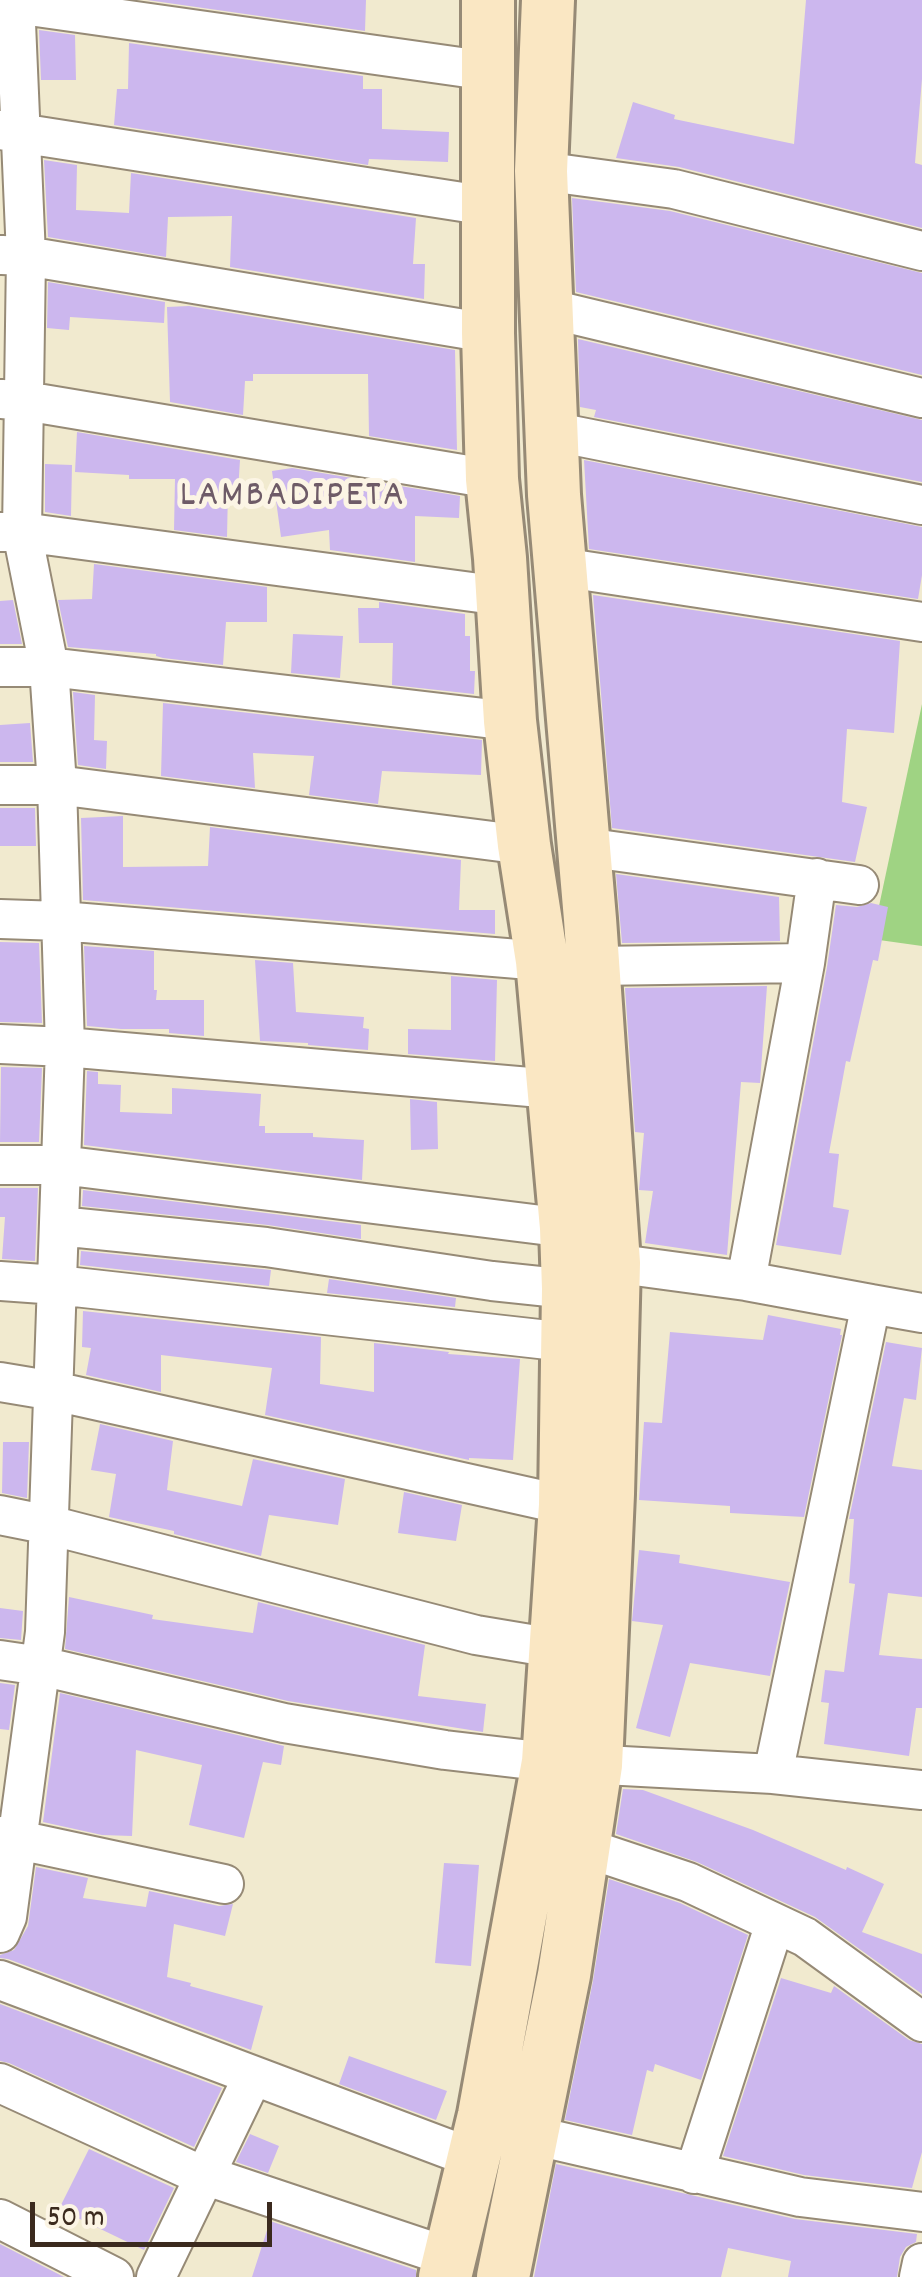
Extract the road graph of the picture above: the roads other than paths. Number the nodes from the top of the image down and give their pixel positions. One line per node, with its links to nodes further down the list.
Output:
1 (488, 0): 4 (street)
2 (548, 0): 6 (street)
3 (10, 3): 4 (street); 5 (street)
4 (488, 71): 7 (street)
5 (10, 131): 7 (street); 9 (street)
6 (541, 171): 8 (street); 10 (street)
7 (488, 206): 11 (street)
8 (922, 251)
9 (13, 256): 11 (street); 13 (street)
10 (546, 308): 12 (street); 14 (street)
11 (488, 334): 15 (street)
12 (922, 398)
13 (13, 400): 15 (street); 17 (street)
14 (551, 431): 16 (street); 18 (street)
15 (492, 479): 19 (street)
16 (922, 504)
17 (11, 532): 19 (street); 22 (street)
18 (560, 567): 20 (street); 27 (street)
19 (502, 596): 23 (street)
20 (922, 622)
21 (0, 667): 22 (street)
22 (50, 668): 23 (street); 25 (street)
23 (510, 720): 26 (street)
24 (0, 784): 25 (street)
25 (57, 785): 26 (street); 31 (street)
26 (524, 845): 32 (street)
27 (584, 847): 28 (street); 34 (street)
28 (816, 878): 29 (street); 33 (street)
29 (859, 884)
30 (0, 920): 31 (street)
31 (61, 921): 32 (street); 36 (street)
32 (542, 961): 37 (street)
33 (804, 964): 34 (street); 43 (street)
34 (594, 966): 41 (street)
35 (0, 1044): 36 (street)
36 (65, 1047): 37 (street); 39 (street)
37 (553, 1090): 41 (street)
38 (0, 1165): 39 (street)
39 (62, 1165): 40 (street); 41 (street)
40 (59, 1226): 41 (street); 44 (street)
41 (579, 1259): 43 (street); 47 (street); 57 (street)
42 (0, 1281): 44 (street)
43 (746, 1282): 45 (street)
44 (57, 1285): 47 (street); 49 (street)
45 (871, 1304): 46 (street); 58 (street)
46 (922, 1313)
47 (566, 1342): 50 (street)
48 (0, 1382): 49 (street)
49 (54, 1391): 50 (street); 52 (street)
50 (565, 1505): 53 (street)
51 (0, 1515): 52 (street)
52 (49, 1525): 53 (street); 55 (street)
53 (554, 1648): 57 (street)
54 (0, 1660): 55 (street)
55 (41, 1666): 56 (street); 57 (street)
56 (15, 1751): 60 (street)
57 (572, 1764): 58 (street); 61 (street); 70 (street)
58 (773, 1774): 59 (street)
59 (922, 1790)
60 (9, 1838): 62 (street); 64 (street)
61 (583, 1847): 63 (street); 69 (street)
62 (224, 1884)
63 (774, 1923): 66 (street); 71 (street)
64 (0, 1933)
65 (0, 1980): 67 (street)
66 (922, 2022)
67 (253, 2076): 70 (street); 72 (street)
68 (0, 2083): 72 (street)
69 (532, 2134): 71 (street); 79 (street)
70 (475, 2159): 76 (street)
71 (694, 2174): 73 (street)
72 (205, 2175): 76 (street); 78 (street)
73 (922, 2212)
74 (0, 2219): 77 (street)
75 (922, 2263): 80 (street)
76 (447, 2267)
77 (114, 2277)
78 (156, 2277)
79 (503, 2277)
80 (919, 2277)

